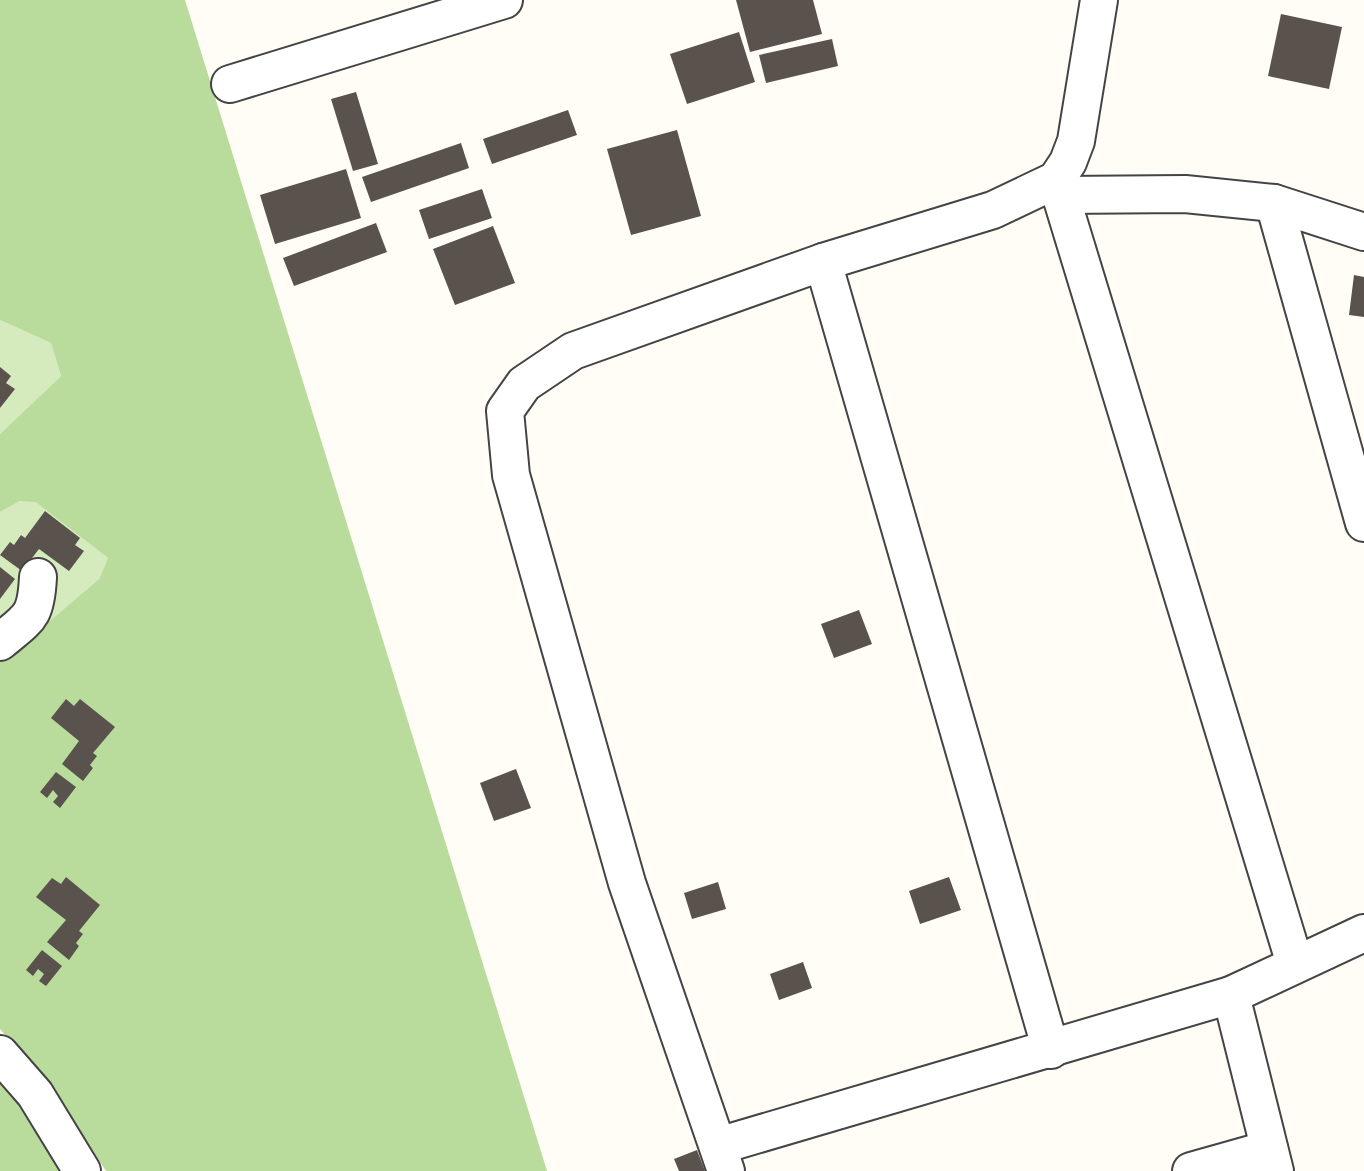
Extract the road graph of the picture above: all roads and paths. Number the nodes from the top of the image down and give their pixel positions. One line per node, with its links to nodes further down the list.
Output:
1 (504, 0): 3 (street)
2 (1099, 0): 4 (street)
3 (230, 84)
4 (1058, 188): 5 (street); 7 (street); 12 (street)
5 (1274, 203): 6 (street); 8 (street)
6 (1364, 232)
7 (823, 262): 14 (street); 16 (street)
8 (1364, 523)
9 (38, 577): 10 (street)
10 (0, 642)
11 (1364, 933): 12 (street)
12 (1295, 964): 13 (street)
13 (1231, 995): 14 (street); 17 (street)
14 (1051, 1050): 16 (street)
15 (0, 1054): 18 (street)
16 (722, 1158)
17 (1272, 1160): 19 (street)
18 (82, 1171)
19 (1191, 1171)

